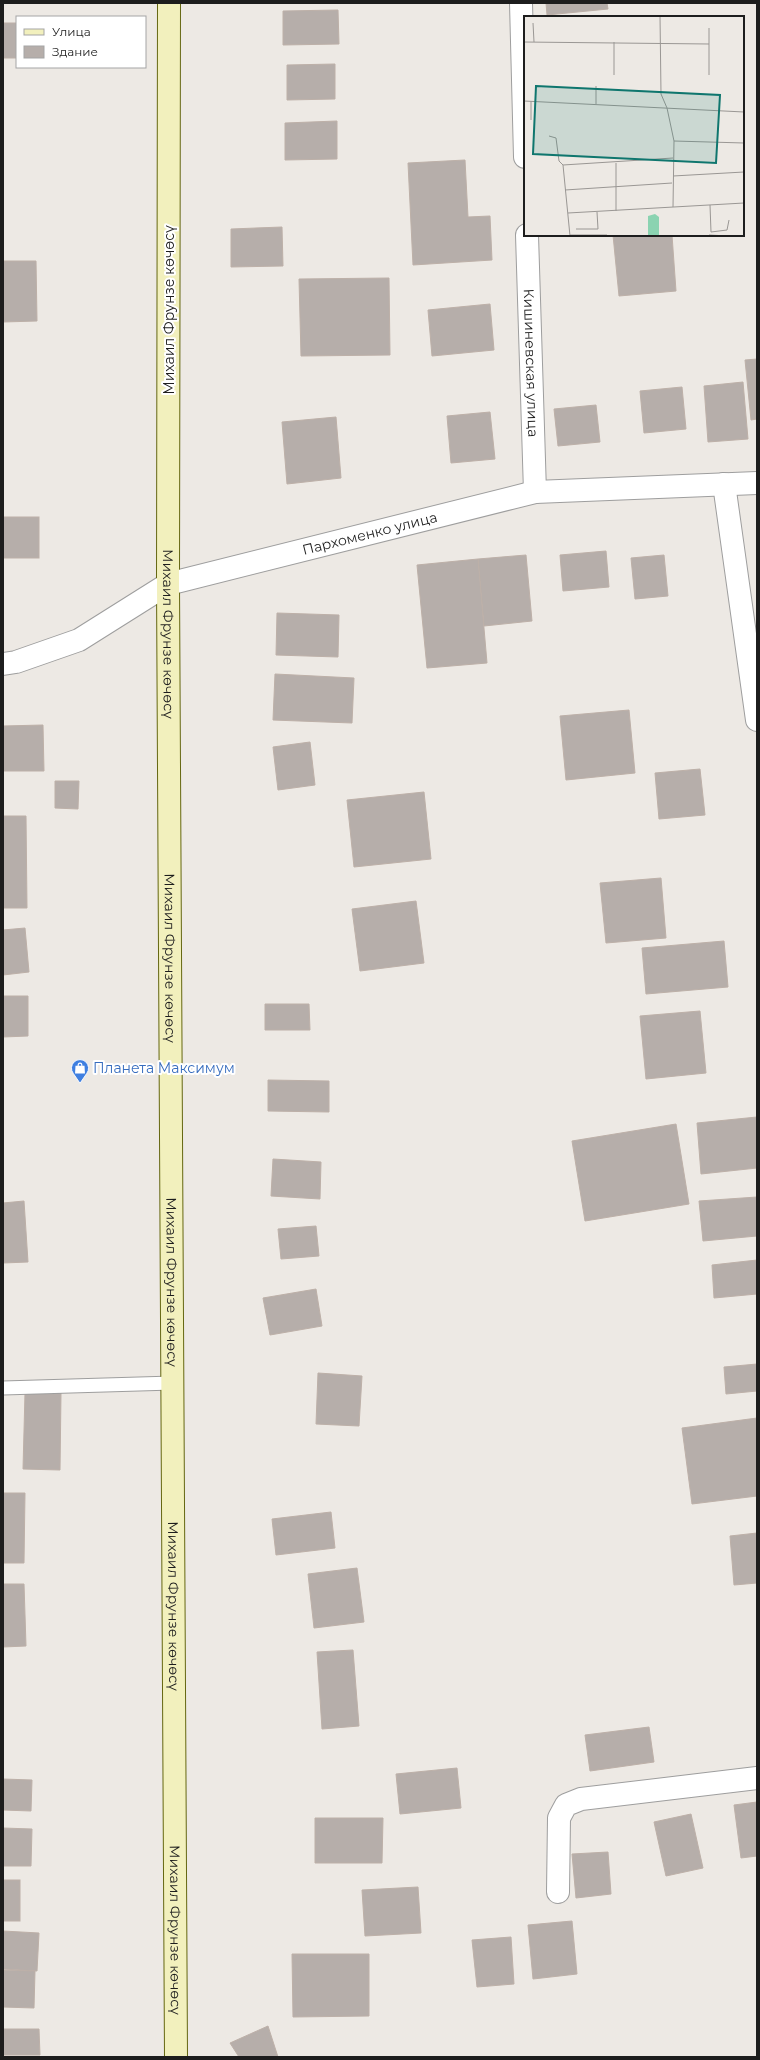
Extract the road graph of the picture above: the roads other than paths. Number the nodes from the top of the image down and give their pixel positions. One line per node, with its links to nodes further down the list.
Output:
1 (169, 3): 8 (main road, Михаил Фрунзе көчөсү)
2 (520, 3): 3 (street)
3 (524, 126)
4 (527, 236): 7 (street, Кишиневская улица)
5 (724, 484): 6 (street, Пархоменко улица); 7 (street, Пархоменко улица); 10 (street)
6 (757, 484)
7 (535, 492): 8 (street, Пархоменко улица)
8 (168, 584): 9 (street, Пархоменко улица); 11 (main road, Михаил Фрунзе көчөсү)
9 (3, 664)
10 (757, 720)
11 (173, 1383): 12 (lane); 15 (main road, Михаил Фрунзе көчөсү)
12 (3, 1388)
13 (757, 1778): 14 (street)
14 (558, 1892)
15 (176, 2057)

